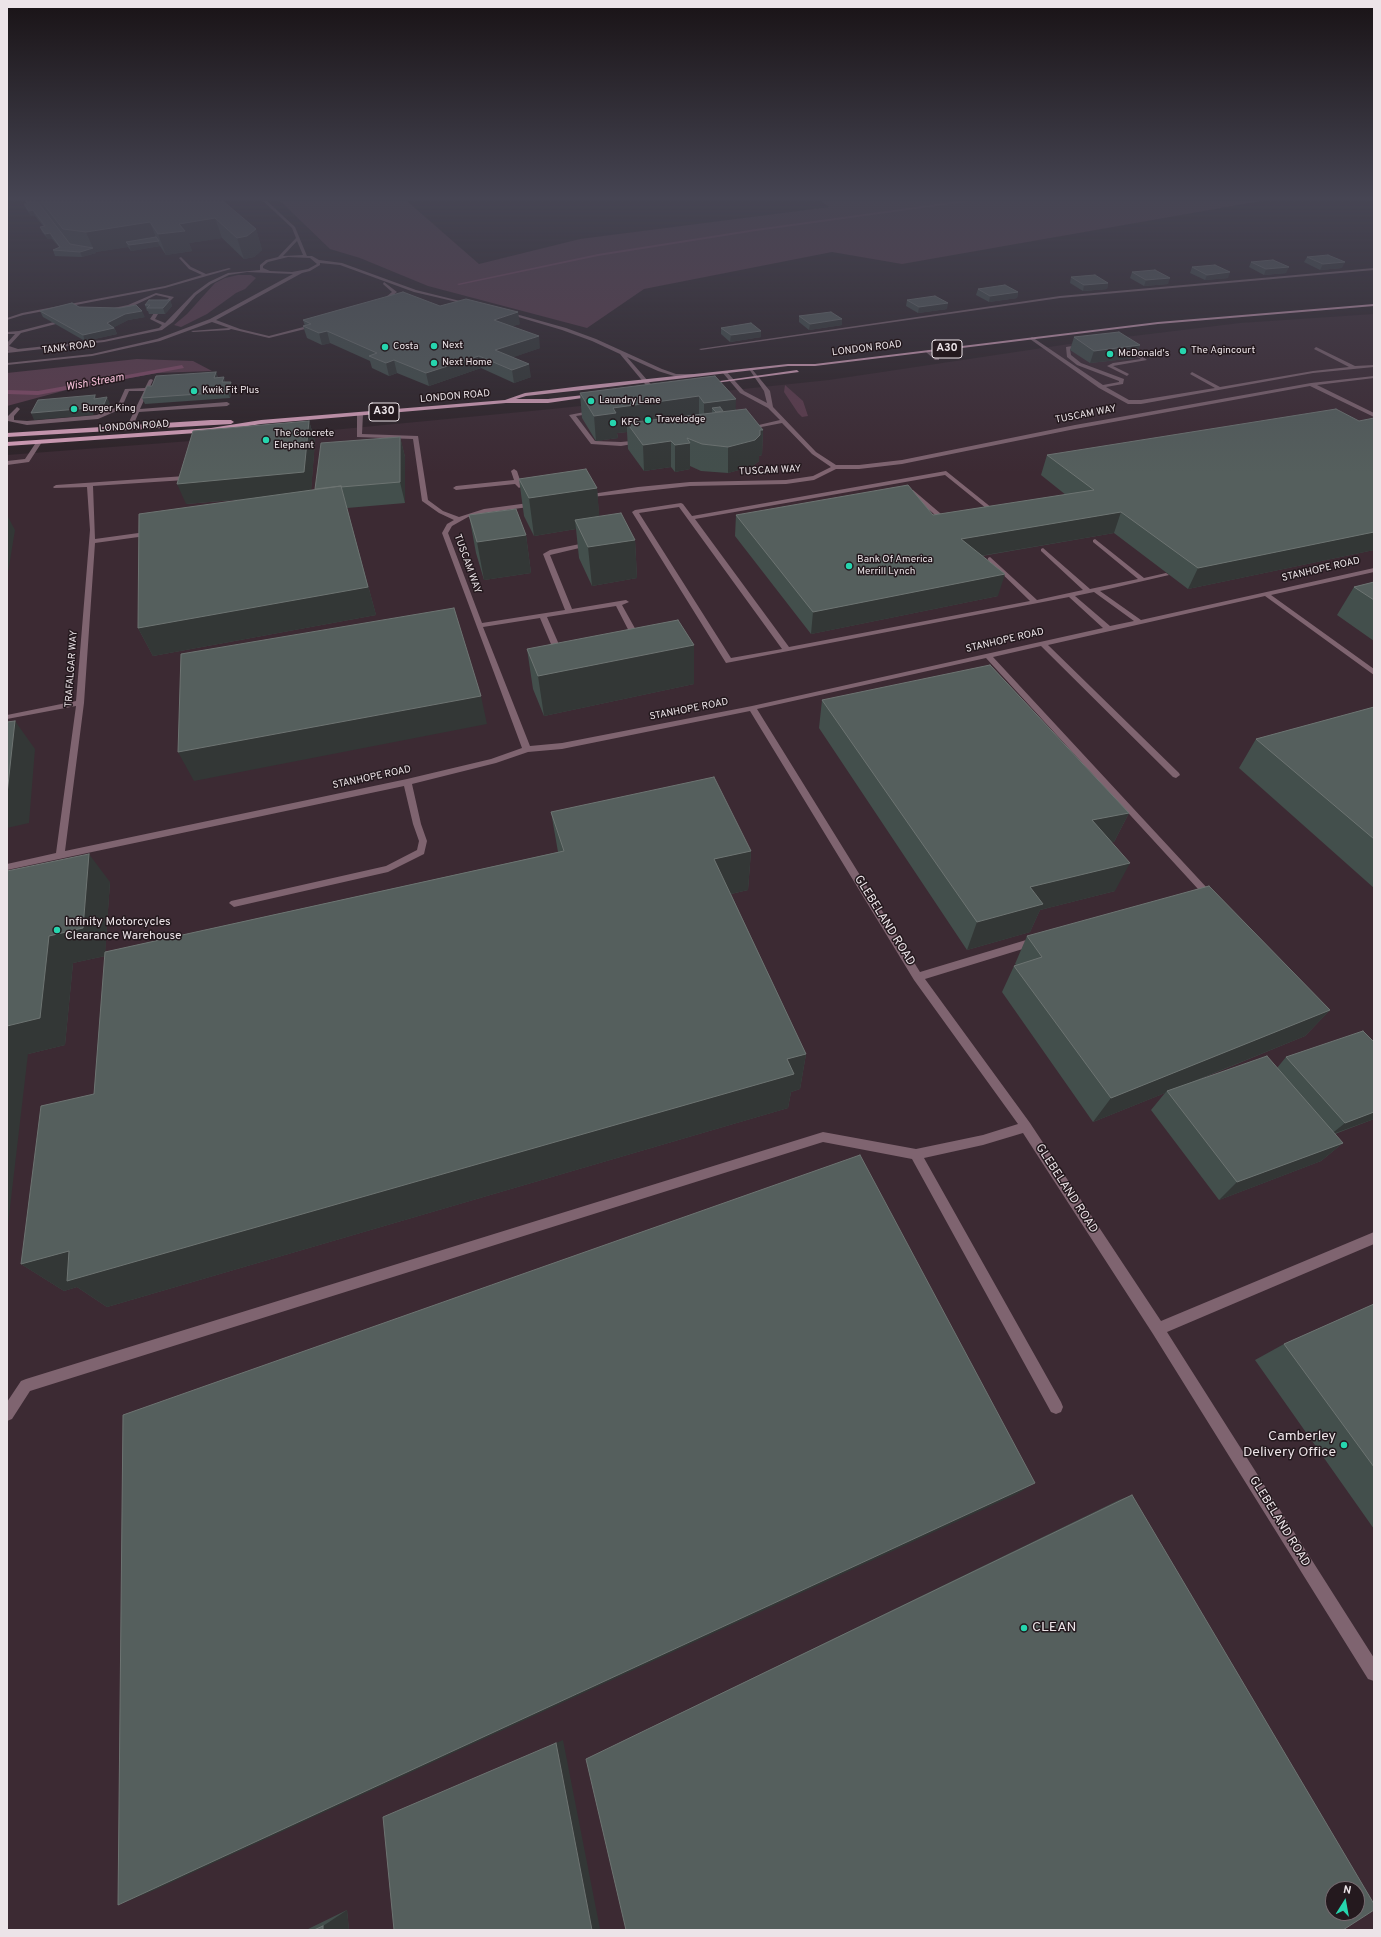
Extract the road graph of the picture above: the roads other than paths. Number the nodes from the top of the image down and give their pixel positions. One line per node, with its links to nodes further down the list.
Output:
1 (145, 291): 16 (street)
2 (155, 291): 13 (street)
3 (199, 291): 20 (street)
4 (258, 291): 9 (street, TANK ROAD)
5 (263, 291): 9 (street, TANK ROAD)
6 (394, 291): 10 (street)
7 (418, 291): 11 (street)
8 (1123, 291): 29 (street)
9 (243, 302): 17 (street, TANK ROAD)
10 (378, 305)
11 (474, 305)
12 (1374, 305): 25 (main road, LONDON ROAD / A30)
13 (164, 306)
14 (504, 312): 33 (street)
15 (156, 314): 20 (street)
16 (7, 319)
17 (212, 320): 21 (street); 22 (street, TANK ROAD)
18 (323, 322): 21 (street)
19 (54, 323): 23 (street)
20 (165, 325): 30 (street)
21 (239, 330): 22 (street)
22 (186, 331): 35 (street, TANK ROAD)
23 (19, 332): 24 (street); 30 (street)
24 (7, 333)
25 (1032, 338): 31 (main road, LONDON ROAD / A30); 51 (street)
26 (1086, 344): 51 (street)
27 (1122, 344): 43 (street)
28 (1316, 348): 38 (street)
29 (701, 349)
30 (26, 350): 32 (street)
31 (928, 351): 34 (street); 36 (main road, LONDON ROAD / A30)
32 (7, 352)
33 (622, 354): 42 (street); 48 (street)
34 (937, 359)
35 (7, 364)
36 (816, 365): 39 (main road, LONDON ROAD / A30); 44 (main road, LONDON ROAD / A30)
37 (1374, 366): 38 (street)
38 (1353, 367): 45 (street); 54 (street)
39 (751, 369): 40 (main road, LONDON ROAD / A30); 44 (street)
40 (724, 372): 42 (main road, LONDON ROAD / A30); 47 (street)
41 (1192, 373): 54 (street)
42 (693, 375): 48 (main road, LONDON ROAD / A30)
43 (1127, 375)
44 (756, 376): 47 (main road, LONDON ROAD / A30); 60 (street)
45 (1371, 377): 50 (street, TUSCAM WAY)
46 (151, 380): 52 (street)
47 (731, 380): 49 (main road, LONDON ROAD / A30); 60 (street)
48 (644, 381): 55 (street); 58 (main road, LONDON ROAD / A30)
49 (699, 384)
50 (1311, 384): 62 (street); 77 (street, TUSCAM WAY)
51 (1101, 387): 54 (street)
52 (147, 388): 63 (street); 65 (street)
53 (659, 388): 55 (main road)
54 (1219, 388)
55 (652, 389): 56 (main road)
56 (644, 390)
57 (601, 395): 58 (main road, LONDON ROAD / A30)
58 (506, 401): 66 (main road, LONDON ROAD / A30)
59 (227, 404): 65 (street)
60 (770, 407): 68 (street)
61 (1374, 407): 62 (street)
62 (1360, 408): 67 (street)
63 (17, 409)
64 (604, 410): 73 (street)
65 (137, 411): 70 (street)
66 (360, 414): 69 (main road, LONDON ROAD / A30); 91 (street)
67 (1374, 415)
68 (783, 421): 71 (street); 77 (street)
69 (261, 422): 70 (main road, LONDON ROAD / A30); 74 (main road, LONDON ROAD / A30)
70 (130, 428): 72 (main road, LONDON ROAD / A30)
71 (742, 430)
72 (7, 435)
73 (644, 441)
74 (40, 442): 75 (main road, LONDON ROAD / A30); 76 (street)
75 (7, 444)
76 (7, 463)
77 (835, 467): 86 (street, TUSCAM WAY)
78 (514, 471): 81 (street)
79 (184, 478): 83 (street)
80 (540, 480): 81 (street)
81 (518, 481): 85 (street); 87 (street)
82 (901, 481): 89 (street); 90 (street); 92 (street)
83 (90, 485): 84 (street); 95 (street, TRAFALGAR WAY)
84 (56, 487)
85 (456, 488)
86 (578, 498)
87 (525, 500): 88 (street, TUSCAM WAY); 91 (street, TUSCAM WAY)
88 (541, 503)
89 (987, 514)
90 (691, 518): 113 (street); 113 (street)
91 (457, 519): 109 (street, TUSCAM WAY)
92 (952, 520)
93 (158, 532): 95 (street)
94 (1095, 541): 101 (street)
95 (91, 542): 117 (street, TRAFALGAR WAY)
96 (597, 543): 106 (street)
97 (1043, 550): 102 (street)
98 (990, 559): 105 (street)
99 (1374, 570): 103 (street, STANHOPE ROAD)
100 (1166, 575): 101 (street)
101 (1143, 580): 102 (street)
102 (1092, 590): 104 (street); 108 (street)
103 (1266, 594): 108 (street, STANHOPE ROAD); 116 (street)
104 (1070, 595): 105 (street); 110 (street)
105 (1035, 602): 113 (street)
106 (569, 611): 107 (street); 112 (street)
107 (543, 616): 109 (street); 115 (street)
108 (1140, 622): 110 (street, STANHOPE ROAD)
109 (479, 626): 120 (street, TUSCAM WAY)
110 (1109, 629): 111 (street, STANHOPE ROAD)
111 (1042, 644): 114 (street, STANHOPE ROAD); 121 (street)
112 (644, 650)
113 (787, 650)
114 (988, 656): 118 (street, STANHOPE ROAD); 125 (street)
115 (564, 667)
116 (1374, 672)
117 (80, 703): 119 (street); 123 (street, TRAFALGAR WAY)
118 (752, 708): 120 (street, STANHOPE ROAD); 128 (street, GLEBELAND ROAD)
119 (7, 717)
120 (527, 749): 122 (street, STANHOPE ROAD)
121 (1176, 775)
122 (407, 782): 123 (street, STANHOPE ROAD); 126 (street)
123 (60, 854): 124 (street, STANHOPE ROAD)
124 (7, 867)
125 (1182, 897)
126 (234, 903)
127 (1047, 938): 128 (street)
128 (918, 977): 129 (street, GLEBELAND ROAD)
129 (1026, 1127): 130 (street); 132 (street, GLEBELAND ROAD)
130 (916, 1154): 133 (street); 134 (street)
131 (1374, 1238): 132 (street)
132 (1158, 1329): 135 (street, GLEBELAND ROAD)
133 (1056, 1407)
134 (7, 1414)
135 (1374, 1673)

